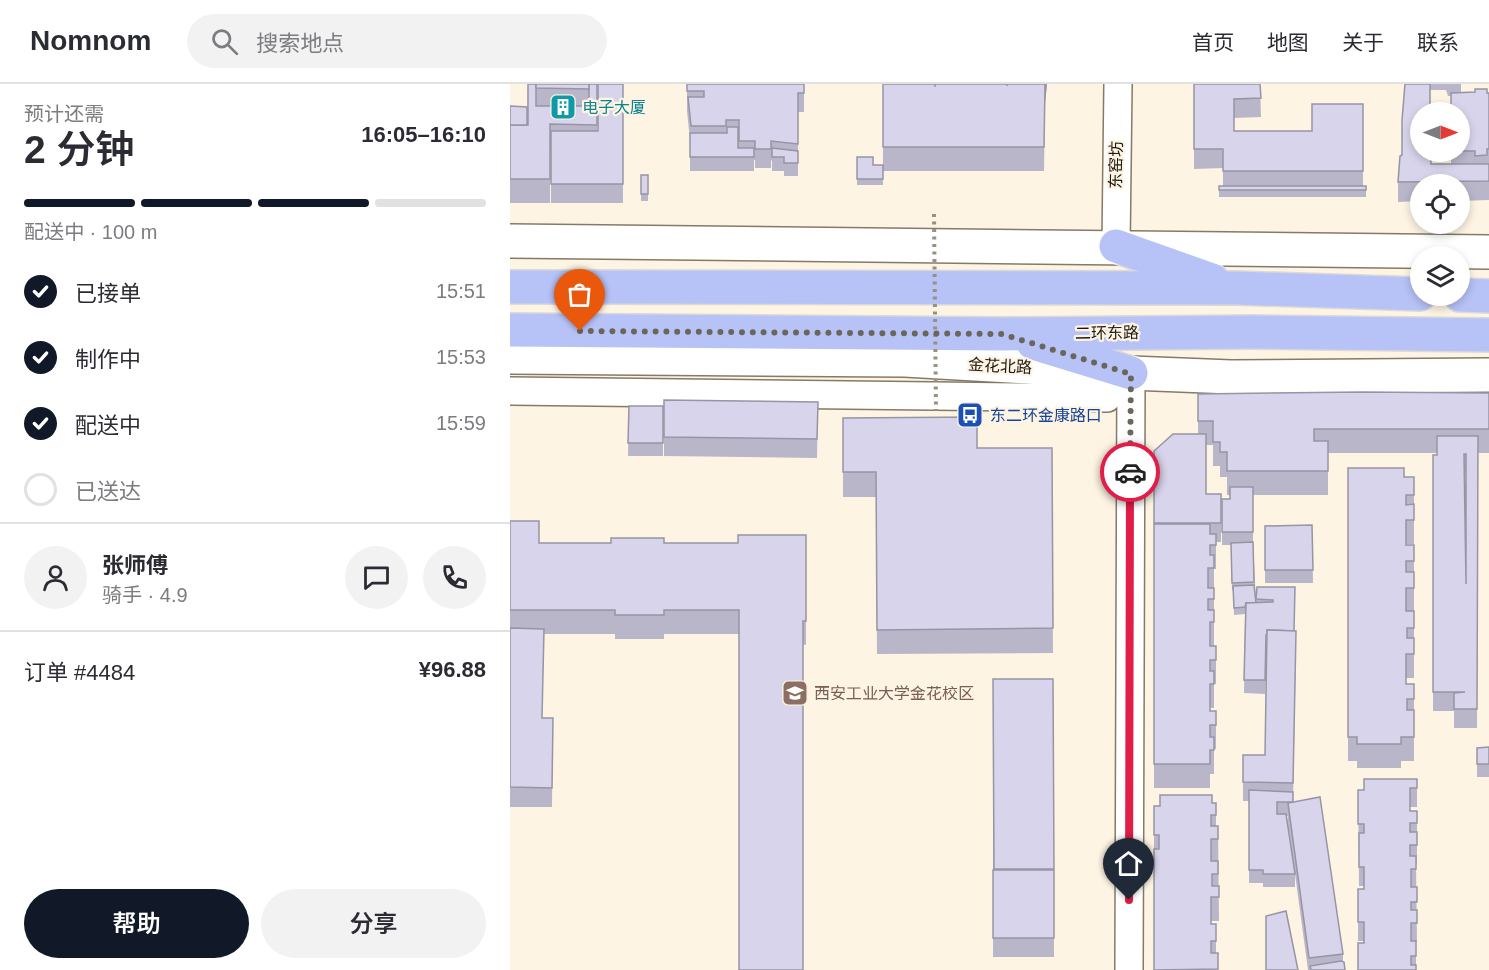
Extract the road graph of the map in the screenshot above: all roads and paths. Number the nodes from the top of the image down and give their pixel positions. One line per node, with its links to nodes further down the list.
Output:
1 (1118, 84): 4 (street, 东窑坊)
2 (934, 214): 18 (path, bridge)
3 (510, 241): 4 (main road)
4 (1116, 246): 5 (main road); 7 (highway)
5 (1489, 252)
6 (510, 287): 7 (highway)
7 (1236, 288): 8 (highway)
8 (1410, 294)
9 (1470, 295): 10 (highway)
10 (1489, 296)
11 (510, 330): 12 (highway, 二环东路)
12 (1002, 334): 13 (highway, 二环东路); 15 (highway)
13 (1489, 334)
14 (510, 357): 15 (main road, 金花北路)
15 (1131, 374): 16 (main road, 金花北路); 17 (street); 19 (street)
16 (1489, 375)
17 (510, 391)
18 (936, 411)
19 (1129, 970)

